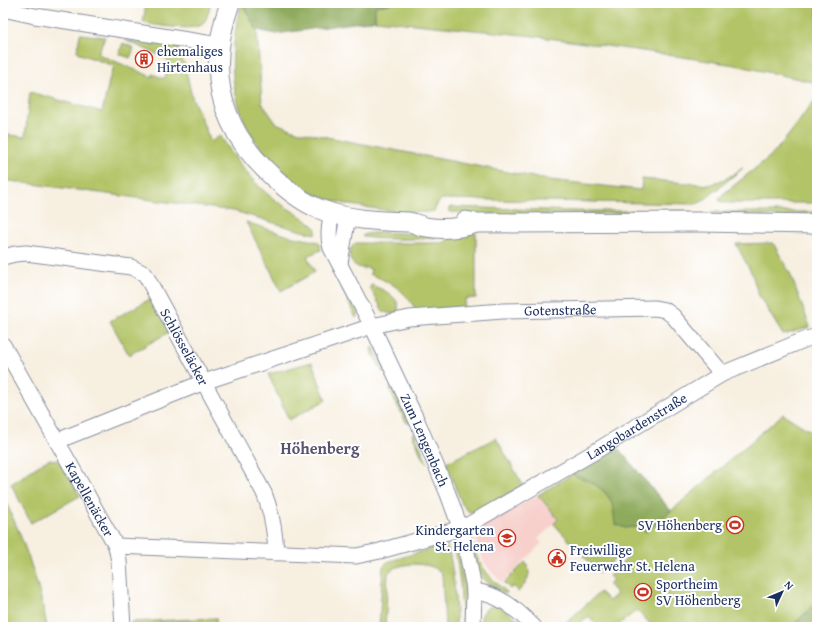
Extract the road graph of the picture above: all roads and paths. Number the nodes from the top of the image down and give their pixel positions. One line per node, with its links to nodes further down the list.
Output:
1 (230, 3): 3 (main road)
2 (3, 9): 3 (street)
3 (219, 45): 4 (main road)
4 (340, 215): 5 (main road); 7 (street, Zum Lengenbach)
5 (817, 224)
6 (3, 257): 12 (street, Schlösseläcker)
7 (372, 326): 11 (street, Gotenstraße); 12 (street); 14 (street, Zum Lengenbach)
8 (810, 338): 10 (street); 11 (street, Langobardenstraße)
9 (3, 344): 13 (street)
10 (817, 348)
11 (722, 374): 14 (street, Langobardenstraße)
12 (204, 382): 13 (street); 16 (street, Schlösseläcker)
13 (57, 441): 15 (street, Kapellenäcker)
14 (461, 528): 16 (street, Kapellenäcker); 17 (street, Zum Lengenbach)
15 (116, 546): 16 (street, Kapellenäcker); 18 (street)
16 (276, 553)
17 (474, 591): 19 (street, Zum Lengenbach); 20 (street)
18 (122, 627)
19 (473, 627)
20 (534, 627)

